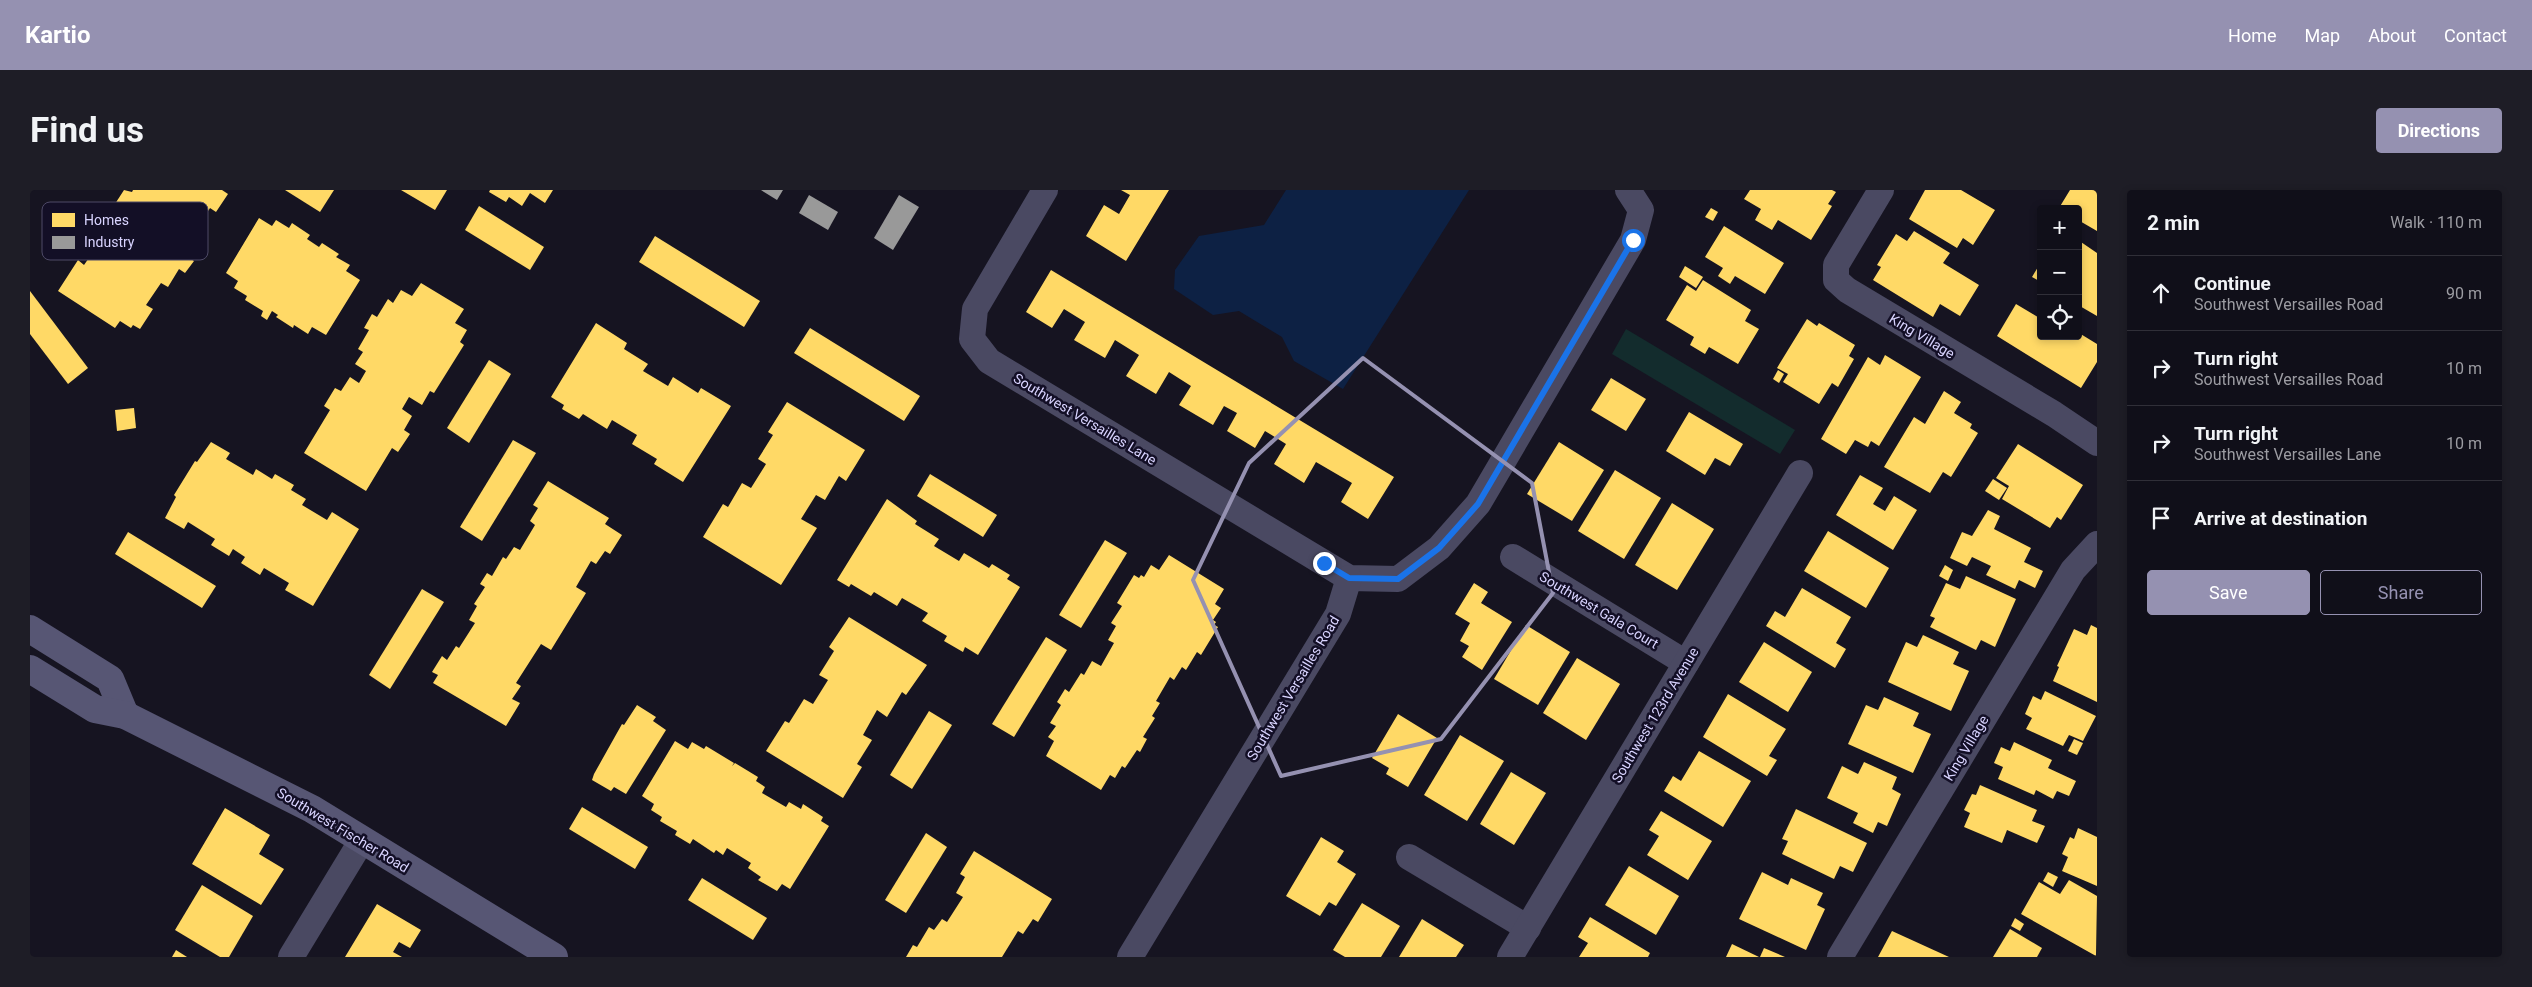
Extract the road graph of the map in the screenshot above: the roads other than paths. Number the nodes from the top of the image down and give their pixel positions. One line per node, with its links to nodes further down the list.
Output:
1 (1045, 190): 8 (street, Southwest Versailles Lane)
2 (1628, 190): 8 (street)
3 (1881, 190): 4 (street, King Village)
4 (2097, 443)
5 (1800, 473): 10 (street, Southwest 123rd Avenue)
6 (2097, 544): 20 (street, King Village)
7 (1513, 558): 10 (street, Southwest Gala Court)
8 (1349, 578): 18 (street, Southwest Versailles Road)
9 (30, 629): 12 (street)
10 (1686, 663): 15 (street, Southwest 123rd Avenue)
11 (30, 669): 12 (street, Southwest Fischer Road)
12 (125, 715): 13 (street, Southwest Fischer Road)
13 (362, 840): 16 (street); 17 (street, Southwest Fischer Road)
14 (1409, 857): 15 (street)
15 (1528, 928): 19 (street, Southwest 123rd Avenue)
16 (291, 957)
17 (554, 957)
18 (1130, 957)
19 (1510, 957)
20 (1840, 957)

